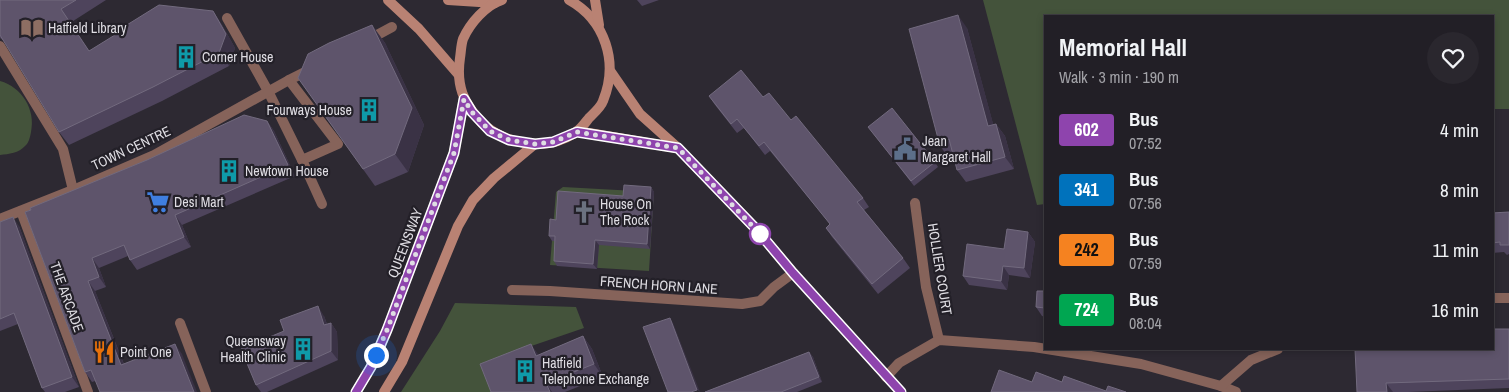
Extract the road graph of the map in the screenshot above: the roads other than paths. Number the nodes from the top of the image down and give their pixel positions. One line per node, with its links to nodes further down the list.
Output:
1 (388, 0): 13 (main road)
2 (448, 0): 5 (main road)
3 (569, 0): 8 (main road)
4 (595, 0): 8 (main road)
5 (498, 1): 13 (main road)
6 (227, 18): 15 (street)
7 (392, 28): 9 (street)
8 (600, 28): 12 (main road)
9 (358, 45)
10 (0, 46): 21 (street)
11 (323, 63): 14 (street, TOWN CENTRE)
12 (611, 72): 17 (main road); 19 (main road)
13 (458, 74): 16 (main road)
14 (289, 80): 15 (street, TOWN CENTRE); 20 (street)
15 (268, 91): 20 (street); 21 (street, TOWN CENTRE)
16 (464, 99): 18 (main road); 39 (main road, QUEENSWAY)
17 (577, 132): 18 (main road); 19 (main road)
18 (535, 144): 40 (main road)
19 (678, 148): 26 (main road)
20 (302, 160): 23 (street)
21 (73, 190): 24 (street, TOWN CENTRE)
22 (915, 203): 31 (street, HOLLIER COURT)
23 (322, 204)
24 (20, 211): 25 (street, TOWN CENTRE); 37 (street, THE ARCADE)
25 (0, 219)
26 (793, 273): 27 (street, FRENCH HORN LANE); 35 (main road)
27 (512, 290)
28 (1494, 298): 29 (street)
29 (1509, 298)
30 (180, 323): 38 (street)
31 (939, 340): 32 (street); 35 (street)
32 (1044, 349)
33 (1053, 350): 36 (street)
34 (1276, 350): 36 (street)
35 (886, 377): 41 (main road)
36 (1221, 386): 42 (street)
37 (88, 392)
38 (206, 392)
39 (356, 392)
40 (384, 392)
41 (901, 392)
42 (1236, 392)

